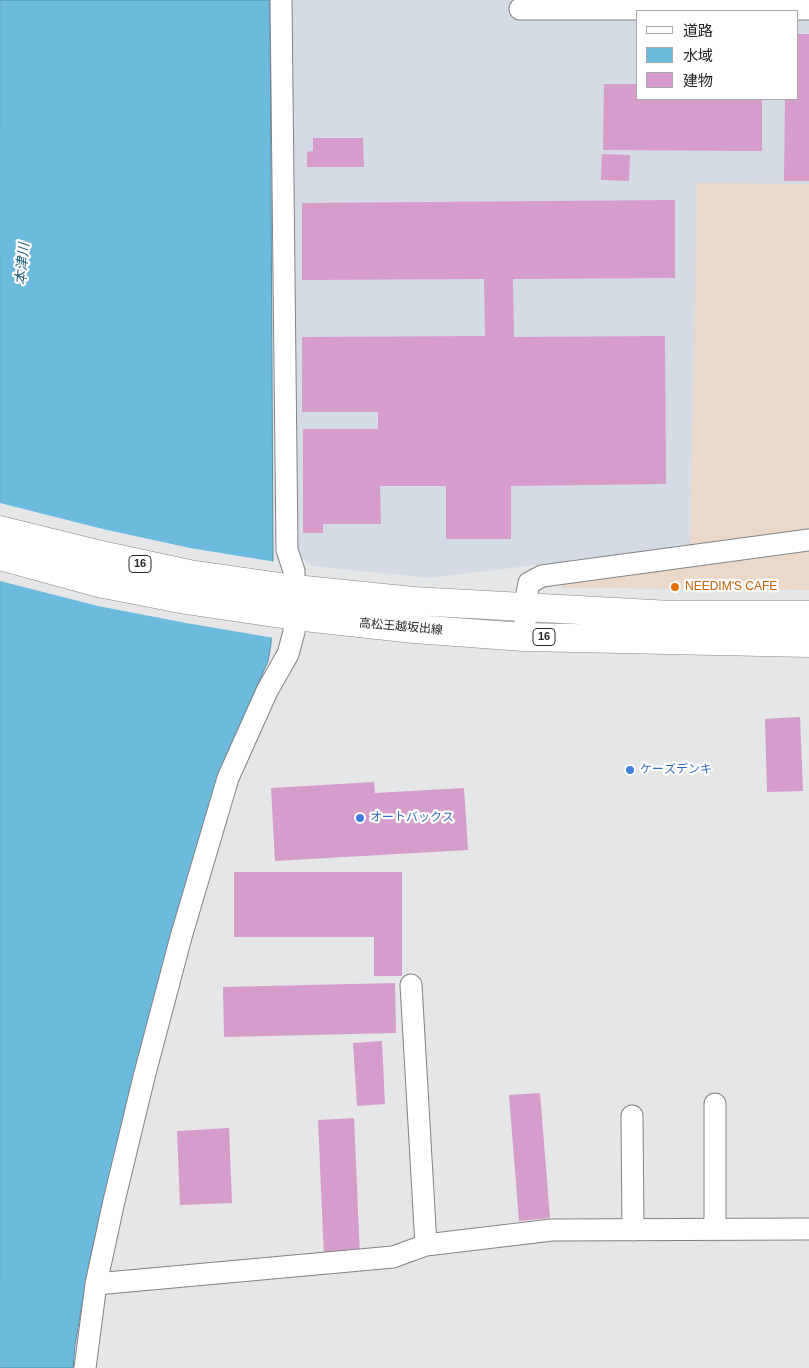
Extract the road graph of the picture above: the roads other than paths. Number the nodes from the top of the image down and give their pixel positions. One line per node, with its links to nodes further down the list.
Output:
1 (281, 0): 7 (street)
2 (520, 9): 3 (street)
3 (809, 9)
4 (0, 530): 7 (main road, 16)
5 (809, 540): 8 (street)
6 (0, 556): 9 (main road, 高松王越坂出線 / 16)
7 (289, 588): 8 (main road, 16); 9 (street)
8 (526, 607): 10 (main road, 16); 11 (street)
9 (288, 615): 11 (main road, 高松王越坂出線 / 16); 20 (street)
10 (809, 615)
11 (524, 637): 12 (main road, 高松王越坂出線 / 16)
12 (809, 643)
13 (411, 985): 19 (street)
14 (715, 1104): 16 (street)
15 (632, 1116): 18 (street)
16 (715, 1229): 17 (street); 18 (street)
17 (809, 1229)
18 (633, 1230): 19 (street)
19 (426, 1245): 20 (street)
20 (96, 1284): 21 (street)
21 (85, 1368)

